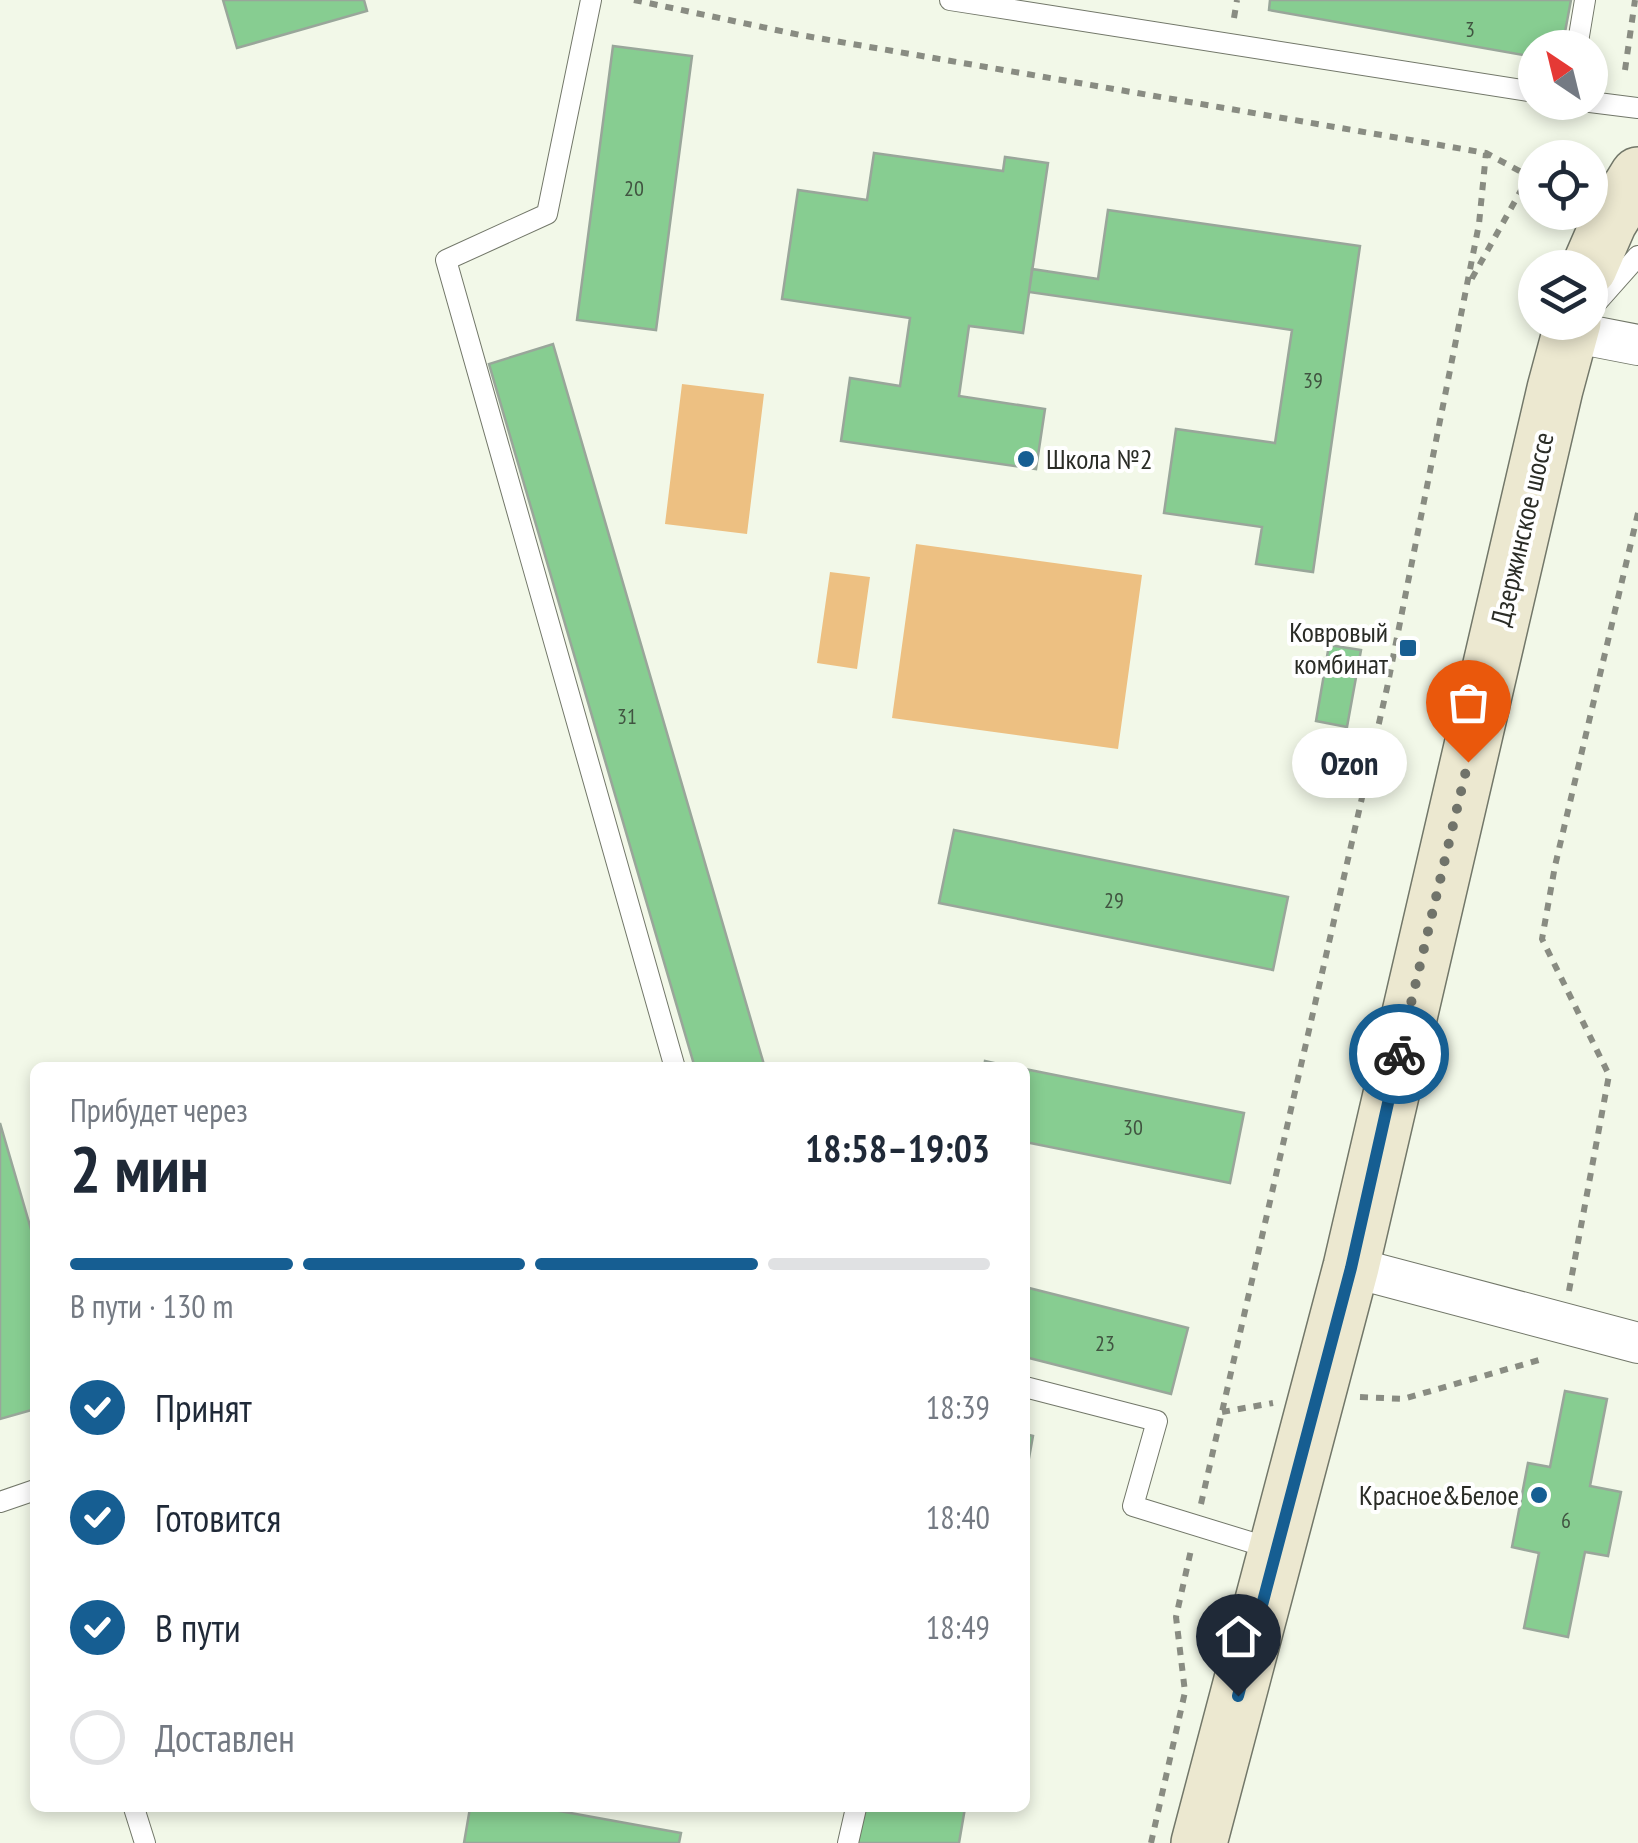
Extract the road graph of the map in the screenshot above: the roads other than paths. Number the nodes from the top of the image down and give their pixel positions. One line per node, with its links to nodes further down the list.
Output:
1 (591, 0): 15 (lane)
2 (950, 0): 5 (lane)
3 (1584, 0): 4 (lane)
4 (1580, 30)
5 (1518, 89)
6 (1608, 104): 7 (lane)
7 (1638, 108)
8 (1638, 176): 9 (main road)
9 (1597, 250)
10 (1638, 256): 11 (lane)
11 (1608, 289)
12 (1608, 334): 14 (street)
13 (1574, 340): 16 (main road, Дзержинское шоссе)
14 (1638, 345)
15 (674, 1062)
16 (1351, 1268): 17 (street); 21 (main road, Дзержинское шоссе)
17 (1627, 1341)
18 (1030, 1388): 21 (lane)
19 (30, 1492): 20 (lane)
20 (0, 1502)
21 (1278, 1550): 26 (main road, Дзержинское шоссе)
22 (135, 1812): 24 (lane)
23 (855, 1812): 25 (lane)
24 (145, 1843)
25 (848, 1843)
26 (1199, 1843)

